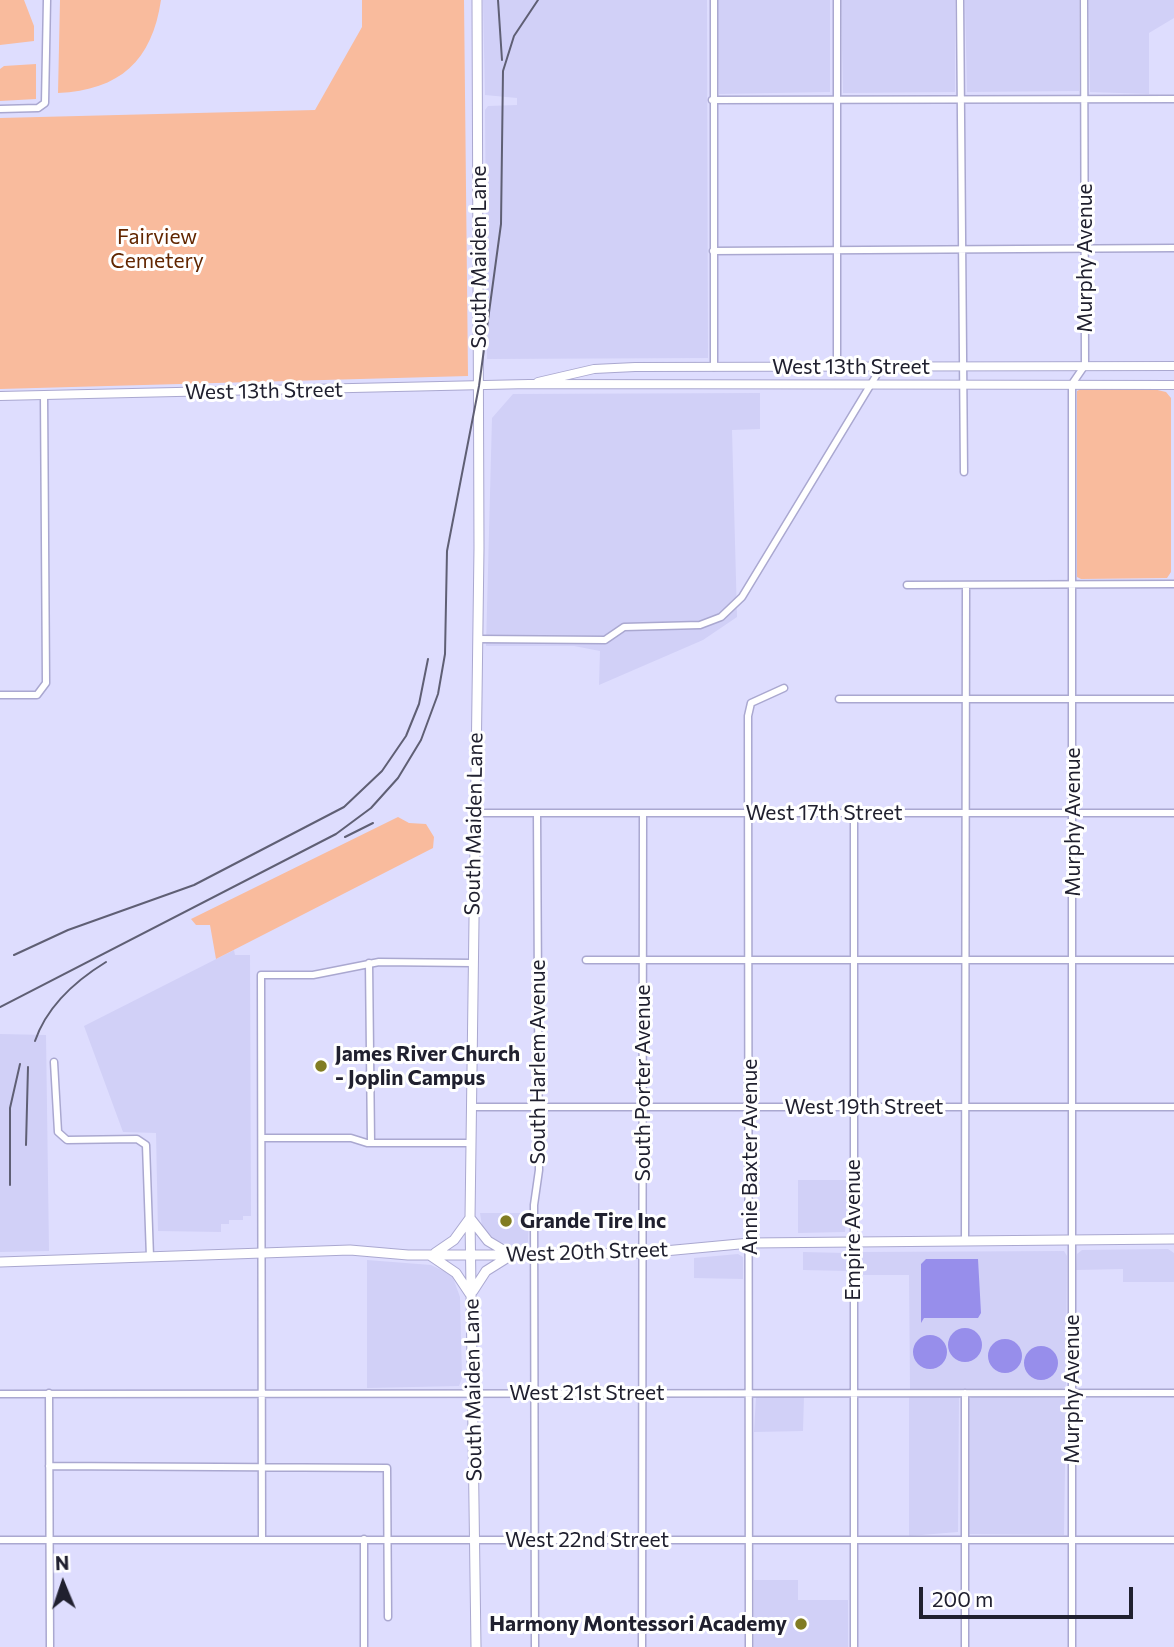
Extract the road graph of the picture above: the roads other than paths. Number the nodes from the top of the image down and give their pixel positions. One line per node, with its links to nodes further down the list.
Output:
1 (47, 0): 12 (street)
2 (477, 0): 44 (main road, South Maiden Lane)
3 (714, 0): 10 (street)
4 (837, 0): 11 (street)
5 (960, 0): 7 (street)
6 (1084, 0): 8 (street, Murphy Avenue)
7 (961, 99): 8 (street); 11 (street); 16 (street)
8 (1085, 99): 9 (street); 14 (street, Murphy Avenue)
9 (1174, 99)
10 (712, 100): 11 (street); 17 (street)
11 (837, 100): 15 (street)
12 (0, 109)
13 (1174, 248): 14 (street)
14 (1085, 249): 16 (street); 18 (street, Murphy Avenue)
15 (838, 250): 16 (street); 17 (street); 29 (street)
16 (961, 250): 22 (street)
17 (713, 251): 30 (street)
18 (1085, 365): 19 (street, West 13th Street); 23 (street, West 13th Street); 37 (street)
19 (1138, 365): 24 (street, West 13th Street); 38 (street)
20 (882, 366): 21 (street, West 13th Street); 29 (street, West 13th Street); 34 (street)
21 (900, 366): 22 (street, West 13th Street); 35 (street)
22 (962, 366): 23 (street, West 13th Street); 36 (street)
23 (1021, 366): 31 (street)
24 (1174, 366)
25 (703, 367): 30 (street, West 13th Street); 32 (street, West 13th Street); 39 (street)
26 (730, 367): 27 (street, West 13th Street); 30 (street, West 13th Street); 40 (street)
27 (776, 367): 28 (street, West 13th Street); 41 (street)
28 (802, 367): 29 (street, West 13th Street); 42 (street)
29 (841, 367): 33 (street)
30 (714, 368)
31 (1019, 383): 36 (street, West 13th Street); 37 (street, West 13th Street)
32 (529, 384): 39 (street, West 13th Street); 44 (street, West 13th Street)
33 (847, 384): 34 (street, West 13th Street); 42 (street, West 13th Street)
34 (873, 384): 35 (street, West 13th Street); 52 (street)
35 (901, 384): 36 (street, West 13th Street)
36 (965, 384): 47 (street)
37 (1072, 384): 38 (street, West 13th Street); 48 (street, Murphy Avenue)
38 (1138, 384): 43 (street, West 13th Street)
39 (703, 385): 40 (street, West 13th Street)
40 (730, 385): 41 (street, West 13th Street)
41 (775, 385): 42 (street, West 13th Street)
42 (801, 385)
43 (1174, 385)
44 (479, 386): 45 (street, West 13th Street); 52 (main road, South Maiden Lane)
45 (44, 395): 46 (street, West 13th Street); 54 (street)
46 (0, 396)
47 (964, 472)
48 (1073, 584): 49 (street); 51 (street); 57 (street, Murphy Avenue)
49 (1174, 584)
50 (907, 585): 51 (street)
51 (966, 585): 56 (street)
52 (478, 639): 59 (main road, South Maiden Lane)
53 (784, 688): 62 (street, Annie Baxter Avenue)
54 (0, 695)
55 (839, 699): 56 (street)
56 (965, 699): 57 (street); 64 (street)
57 (1072, 699): 58 (street); 66 (street, Murphy Avenue)
58 (1174, 699)
59 (474, 813): 60 (street, West 17th Street); 75 (main road, South Maiden Lane)
60 (537, 813): 61 (street, West 17th Street); 84 (street, South Harlem Avenue)
61 (643, 813): 62 (street, West 17th Street); 68 (street, South Porter Avenue)
62 (749, 813): 63 (street, West 17th Street); 69 (street, Annie Baxter Avenue)
63 (854, 813): 64 (street, West 17th Street); 70 (street, Empire Avenue)
64 (965, 813): 66 (street, West 17th Street); 71 (street)
65 (1174, 813): 66 (street, West 17th Street)
66 (1073, 814): 72 (street, Murphy Avenue)
67 (586, 960): 68 (street)
68 (643, 960): 69 (street); 78 (street, South Porter Avenue)
69 (750, 960): 70 (street); 79 (street, Annie Baxter Avenue)
70 (854, 960): 71 (street); 80 (street, Empire Avenue)
71 (965, 960): 72 (street); 81 (street)
72 (1073, 960): 73 (street); 82 (street, Murphy Avenue)
73 (1174, 960)
74 (369, 963): 75 (street); 85 (street); 86 (street)
75 (472, 963): 77 (main road, South Maiden Lane)
76 (54, 1062): 100 (street)
77 (471, 1107): 84 (street, West 19th Street); 87 (main road, South Maiden Lane)
78 (643, 1107): 79 (street, West 19th Street); 84 (street, West 19th Street); 94 (street, South Porter Avenue)
79 (750, 1107): 80 (street, West 19th Street); 93 (street, Annie Baxter Avenue)
80 (854, 1107): 81 (street, West 19th Street); 92 (street, Empire Avenue)
81 (965, 1107): 82 (street, West 19th Street); 91 (street)
82 (1073, 1107): 83 (street, West 19th Street); 90 (street, Murphy Avenue)
83 (1174, 1107)
84 (537, 1108): 99 (street, South Harlem Avenue)
85 (262, 1138): 86 (street); 95 (street)
86 (371, 1143): 87 (street)
87 (470, 1143): 88 (main road, South Maiden Lane)
88 (470, 1218): 96 (main road); 97 (main road, South Maiden Lane); 98 (main road)
89 (1174, 1238): 90 (main road, West 20th Street)
90 (1073, 1240): 91 (main road, West 20th Street); 103 (street, Murphy Avenue)
91 (965, 1241): 92 (main road, West 20th Street)
92 (852, 1242): 93 (main road, West 20th Street); 107 (street, Empire Avenue)
93 (750, 1243): 94 (main road, West 20th Street); 106 (street, Annie Baxter Avenue)
94 (643, 1253): 99 (main road, West 20th Street); 113 (street, South Porter Avenue)
95 (262, 1254): 96 (main road, West 20th Street); 100 (main road, West 20th Street); 111 (street)
96 (429, 1255): 97 (main road, West 20th Street); 102 (main road)
97 (470, 1255): 98 (main road, West 20th Street); 102 (main road, South Maiden Lane)
98 (511, 1255): 99 (main road, West 20th Street); 102 (main road)
99 (535, 1255): 112 (street, South Harlem Avenue)
100 (150, 1257): 101 (main road, West 20th Street)
101 (0, 1262)
102 (471, 1295): 105 (main road, South Maiden Lane)
103 (1072, 1392): 108 (street, West 21st Street); 109 (street, West 21st Street); 126 (street, Murphy Avenue)
104 (49, 1393): 110 (street, West 21st Street); 111 (street, West 21st Street); 114 (street)
105 (472, 1393): 111 (street, West 21st Street); 112 (street, West 21st Street); 121 (main road, South Maiden Lane)
106 (750, 1393): 107 (street, West 21st Street); 113 (street, West 21st Street); 123 (street, Annie Baxter Avenue)
107 (854, 1393): 108 (street, West 21st Street); 124 (street, Empire Avenue)
108 (965, 1393): 125 (street)
109 (1174, 1393)
110 (0, 1394)
111 (262, 1394): 115 (street)
112 (535, 1394): 113 (street, West 21st Street); 128 (street, South Harlem Avenue)
113 (642, 1394): 122 (street, South Porter Avenue)
114 (49, 1466): 115 (street); 119 (street)
115 (262, 1467): 116 (street); 120 (street)
116 (262, 1539): 117 (street, West 22nd Street); 119 (street, West 22nd Street)
117 (364, 1539): 120 (street, West 22nd Street); 131 (street)
118 (0, 1540): 119 (street, West 22nd Street)
119 (49, 1540): 130 (street)
120 (387, 1540): 121 (street, West 22nd Street); 129 (street)
121 (475, 1540): 128 (street, West 22nd Street); 132 (main road, South Maiden Lane)
122 (642, 1540): 123 (street, West 22nd Street); 128 (street, West 22nd Street); 134 (street, South Porter Avenue)
123 (750, 1540): 124 (street, West 22nd Street); 135 (street, Annie Baxter Avenue)
124 (854, 1540): 125 (street, West 22nd Street); 136 (street, Empire Avenue)
125 (965, 1540): 126 (street, West 22nd Street); 137 (street)
126 (1072, 1540): 127 (street, West 22nd Street); 138 (street, Murphy Avenue)
127 (1174, 1540)
128 (535, 1541): 133 (street, South Harlem Avenue)
129 (388, 1617)
130 (50, 1647)
131 (364, 1647)
132 (476, 1647)
133 (535, 1647)
134 (642, 1647)
135 (749, 1647)
136 (854, 1647)
137 (965, 1647)
138 (1072, 1647)

